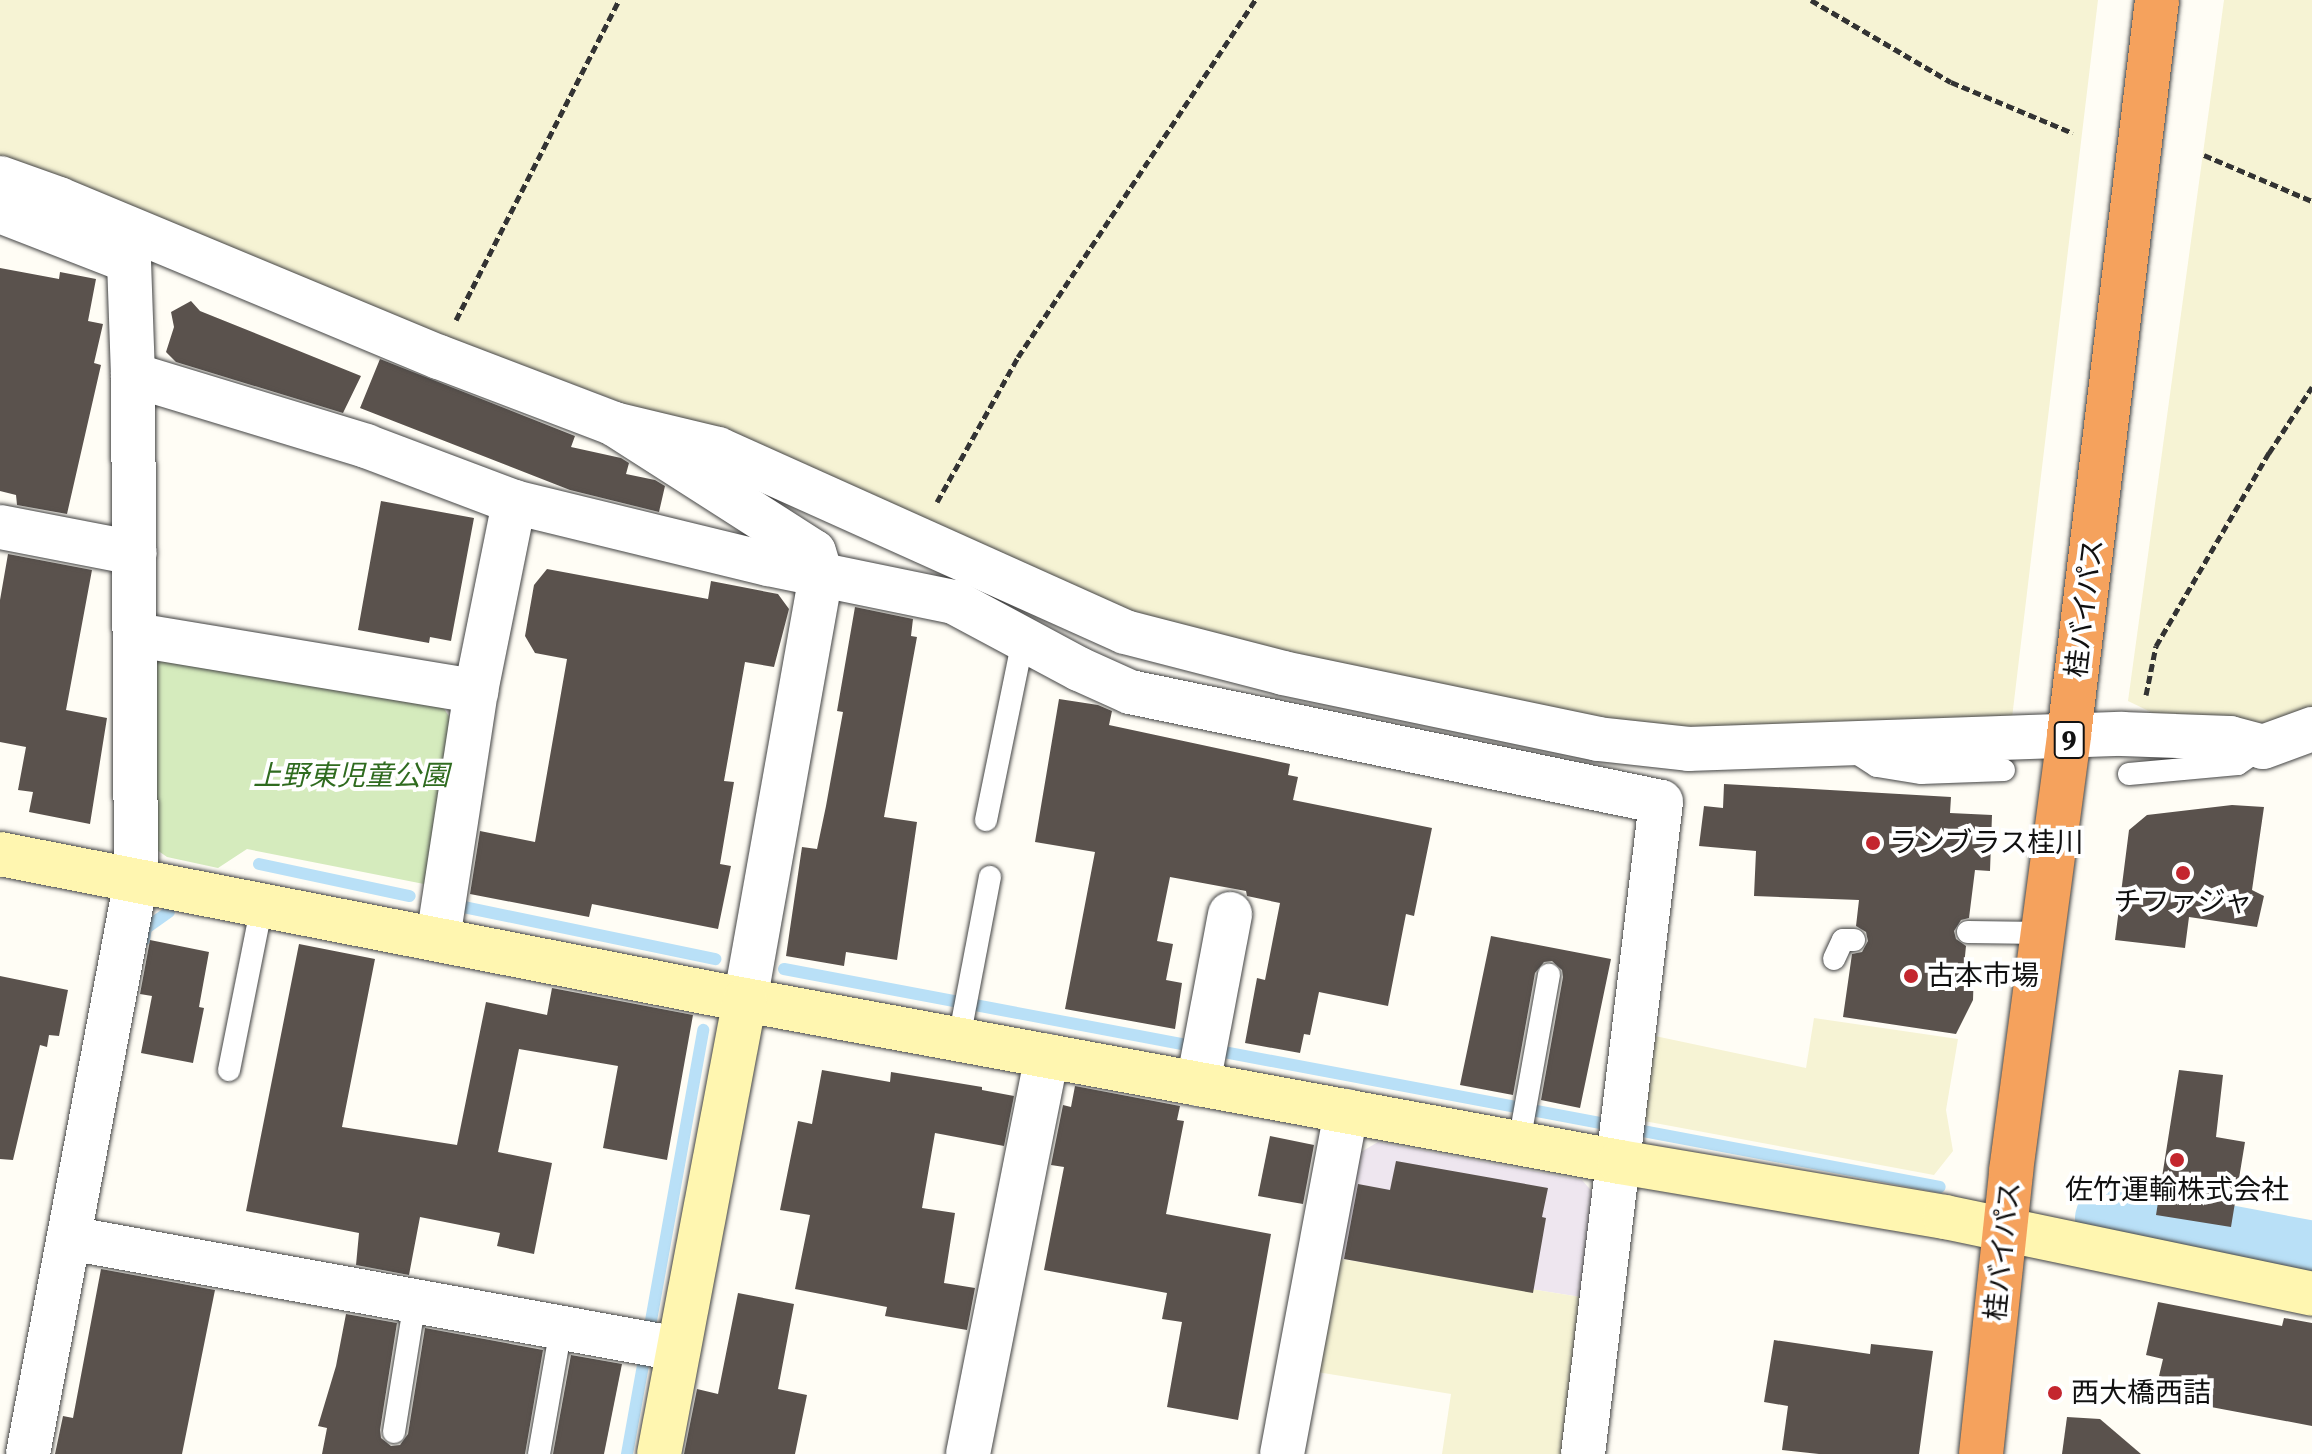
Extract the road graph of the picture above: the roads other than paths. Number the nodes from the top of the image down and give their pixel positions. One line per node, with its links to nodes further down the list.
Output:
1 (2156, 13): 14 (highway, 桂バイパス / 9)
2 (0, 178): 5 (street)
3 (0, 211): 4 (street)
4 (133, 375): 6 (street); 8 (street)
5 (614, 424): 9 (street); 15 (street)
6 (514, 502): 9 (street); 12 (street)
7 (0, 527): 8 (street)
8 (135, 553): 10 (street)
9 (821, 575): 11 (street); 31 (street)
10 (136, 635): 12 (street); 22 (street)
11 (1023, 639): 19 (lane); 38 (street)
12 (476, 691): 27 (street)
13 (2312, 729): 16 (street)
14 (2069, 735): 15 (street); 16 (street); 26 (highway, 桂バイパス / 9)
15 (1841, 743): 17 (lane)
16 (2263, 747): 18 (lane)
17 (2004, 770)
18 (2129, 774)
19 (986, 820)
20 (0, 854): 22 (street)
21 (990, 877): 32 (lane)
22 (136, 880): 23 (street); 40 (street)
23 (262, 905): 27 (street); 35 (lane)
24 (1230, 914): 34 (street)
25 (1968, 932): 26 (lane)
26 (2043, 933): 39 (highway, 桂バイパス / 9)
27 (438, 939): 31 (street)
28 (1854, 940): 29 (lane)
29 (1834, 959)
30 (1549, 975): 37 (lane)
31 (745, 1000): 32 (street); 44 (street)
32 (964, 1015): 33 (street)
33 (1047, 1056): 34 (street); 49 (street)
34 (1202, 1058): 36 (street)
35 (229, 1070)
36 (1346, 1111): 37 (street); 50 (street)
37 (1519, 1143): 38 (street)
38 (1620, 1162): 39 (street); 51 (street)
39 (2007, 1229): 41 (street); 52 (highway, 桂バイパス / 9)
40 (69, 1238): 42 (street); 46 (street)
41 (2312, 1294)
42 (415, 1301): 43 (street); 45 (lane)
43 (561, 1328): 44 (street); 47 (lane)
44 (678, 1349): 48 (street)
45 (394, 1432)
46 (28, 1454)
47 (539, 1454)
48 (659, 1454)
49 (968, 1454)
50 (1282, 1454)
51 (1583, 1454)
52 (1981, 1454)

